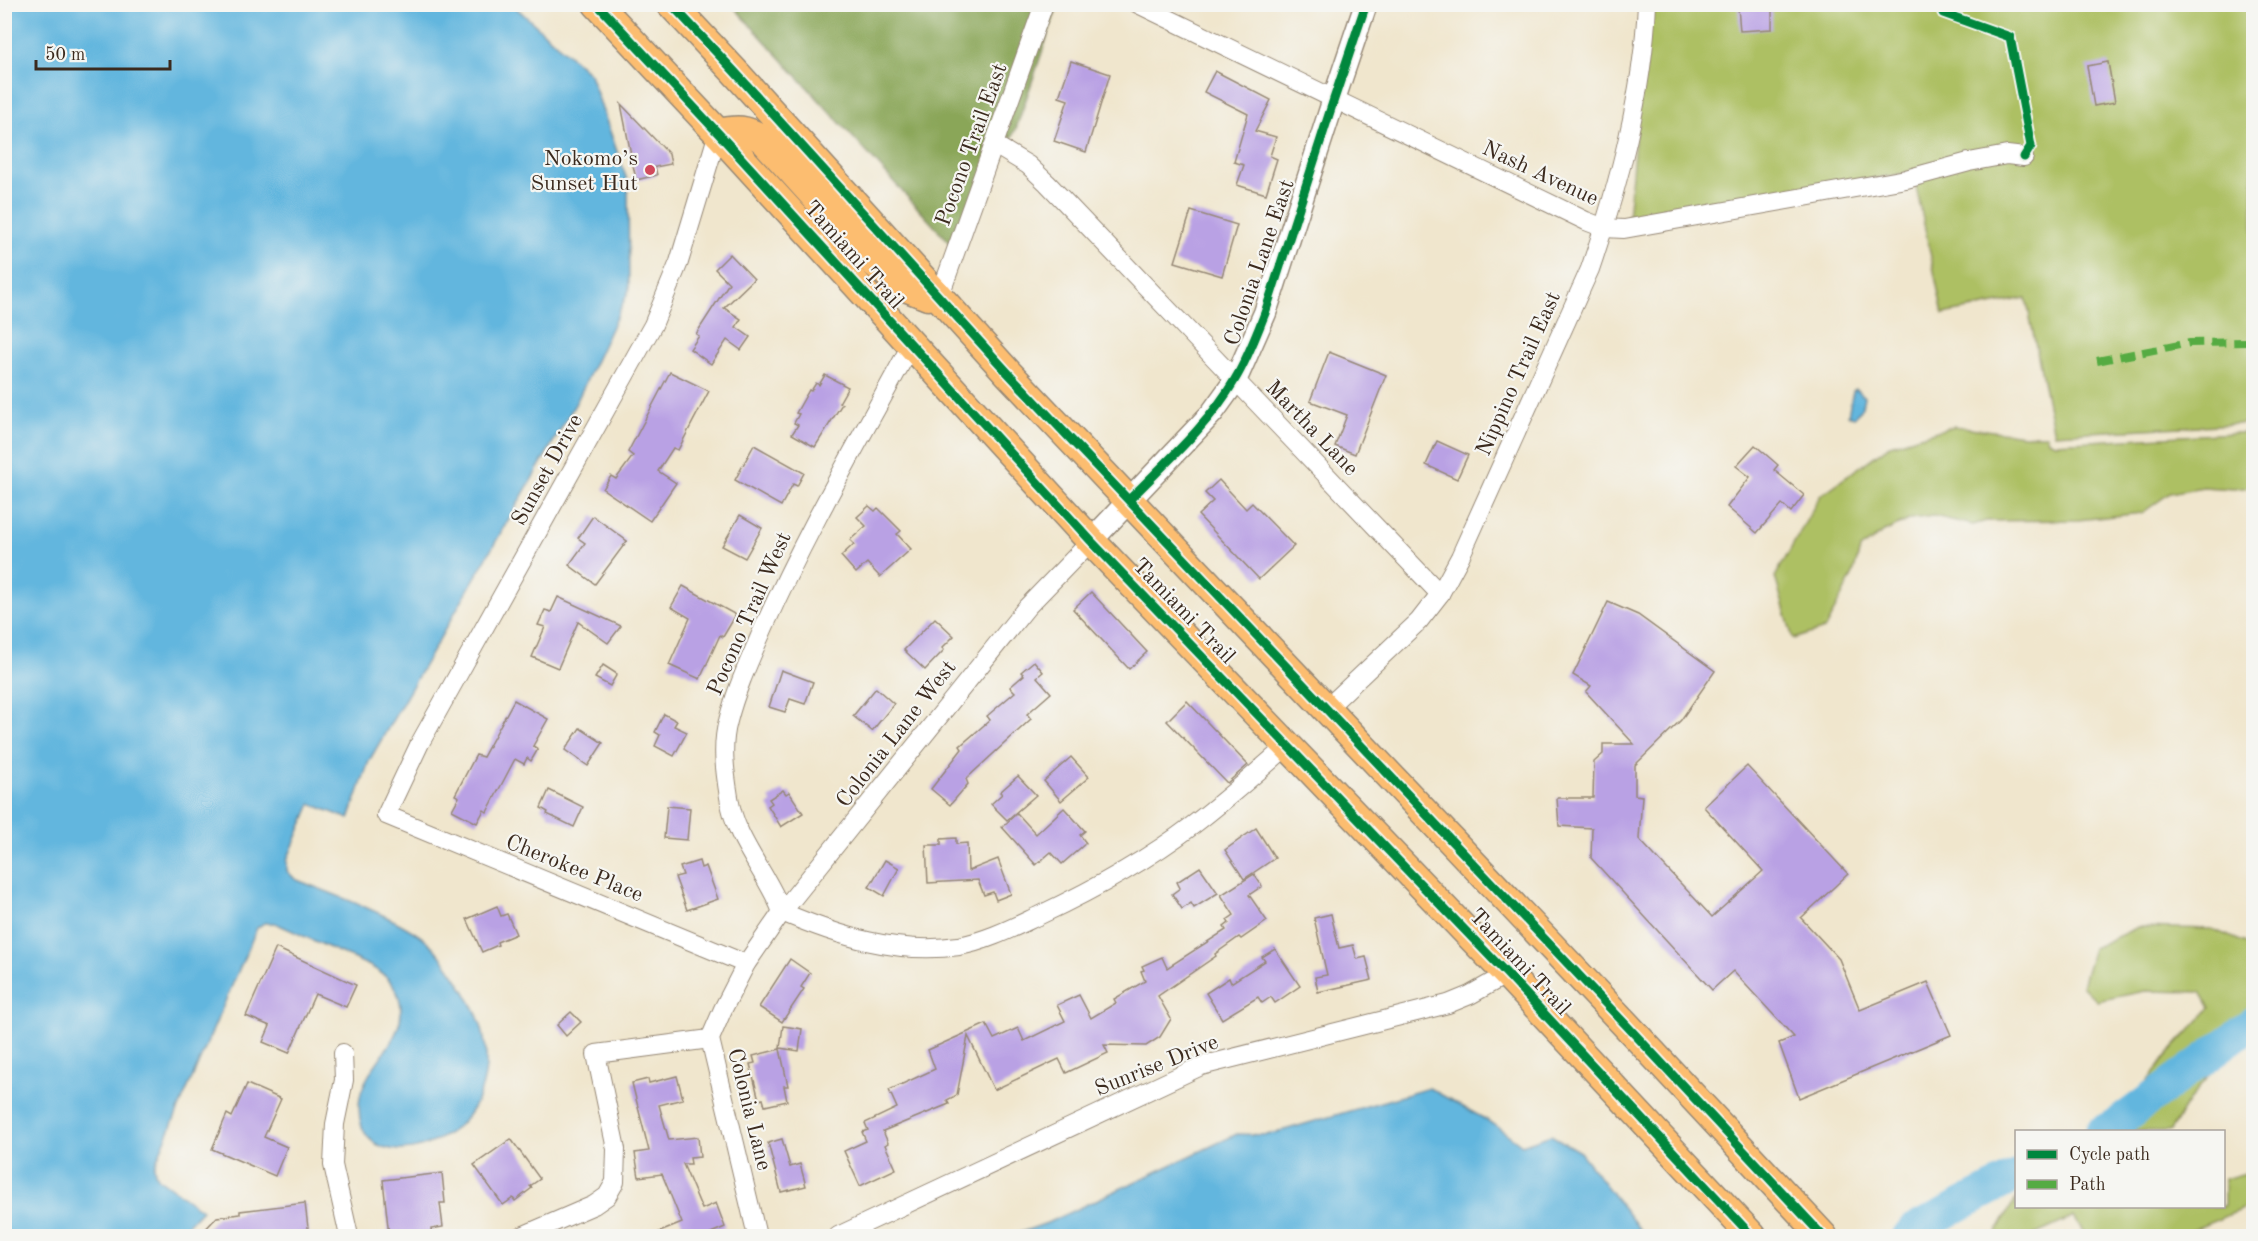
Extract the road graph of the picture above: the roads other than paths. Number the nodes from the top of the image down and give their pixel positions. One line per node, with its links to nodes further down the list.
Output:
1 (597, 4): 8 (main road, Tamiami Trail)
2 (671, 4): 12 (main road, Tamiami Trail)
3 (1044, 4): 9 (street, Pocono Trail East)
4 (1138, 4): 7 (street, Nash Avenue)
5 (1366, 4): 7 (street, Colonia Lane East)
6 (1647, 4): 11 (street, Nippino Trail East)
7 (1334, 99): 11 (street, Nash Avenue); 14 (street, Colonia Lane East)
8 (718, 134): 12 (main road); 13 (main road, Tamiami Trail); 20 (street, Sunset Drive)
9 (995, 145): 12 (street, Pocono Trail East); 14 (street, Martha Lane)
10 (2024, 157): 11 (street, Nash Avenue)
11 (1604, 228): 17 (street, Nippino Trail East)
12 (939, 298): 15 (main road, Tamiami Trail)
13 (911, 345): 16 (main road, Tamiami Trail); 21 (street, Pocono Trail West)
14 (1235, 381): 15 (street, Colonia Lane East); 17 (street, Martha Lane)
15 (1129, 500): 16 (street, Colonia Lane East); 18 (main road, Tamiami Trail)
16 (1091, 541): 19 (main road, Tamiami Trail); 21 (street, Colonia Lane West)
17 (1440, 594): 18 (street, Nippino Trail East)
18 (1326, 709): 26 (main road, Tamiami Trail)
19 (1287, 746): 21 (street); 23 (main road, Tamiami Trail)
20 (386, 814): 22 (street, Cherokee Place)
21 (782, 912): 22 (street, Colonia Lane West)
22 (746, 963): 24 (street, Colonia Lane)
23 (1507, 974): 30 (street, Sunrise Drive); 31 (main road, Tamiami Trail)
24 (710, 1039): 28 (street); 29 (street, Colonia Lane)
25 (343, 1053): 27 (street)
26 (1814, 1227)
27 (349, 1236)
28 (522, 1236)
29 (757, 1236)
30 (838, 1236)
31 (1752, 1236)

